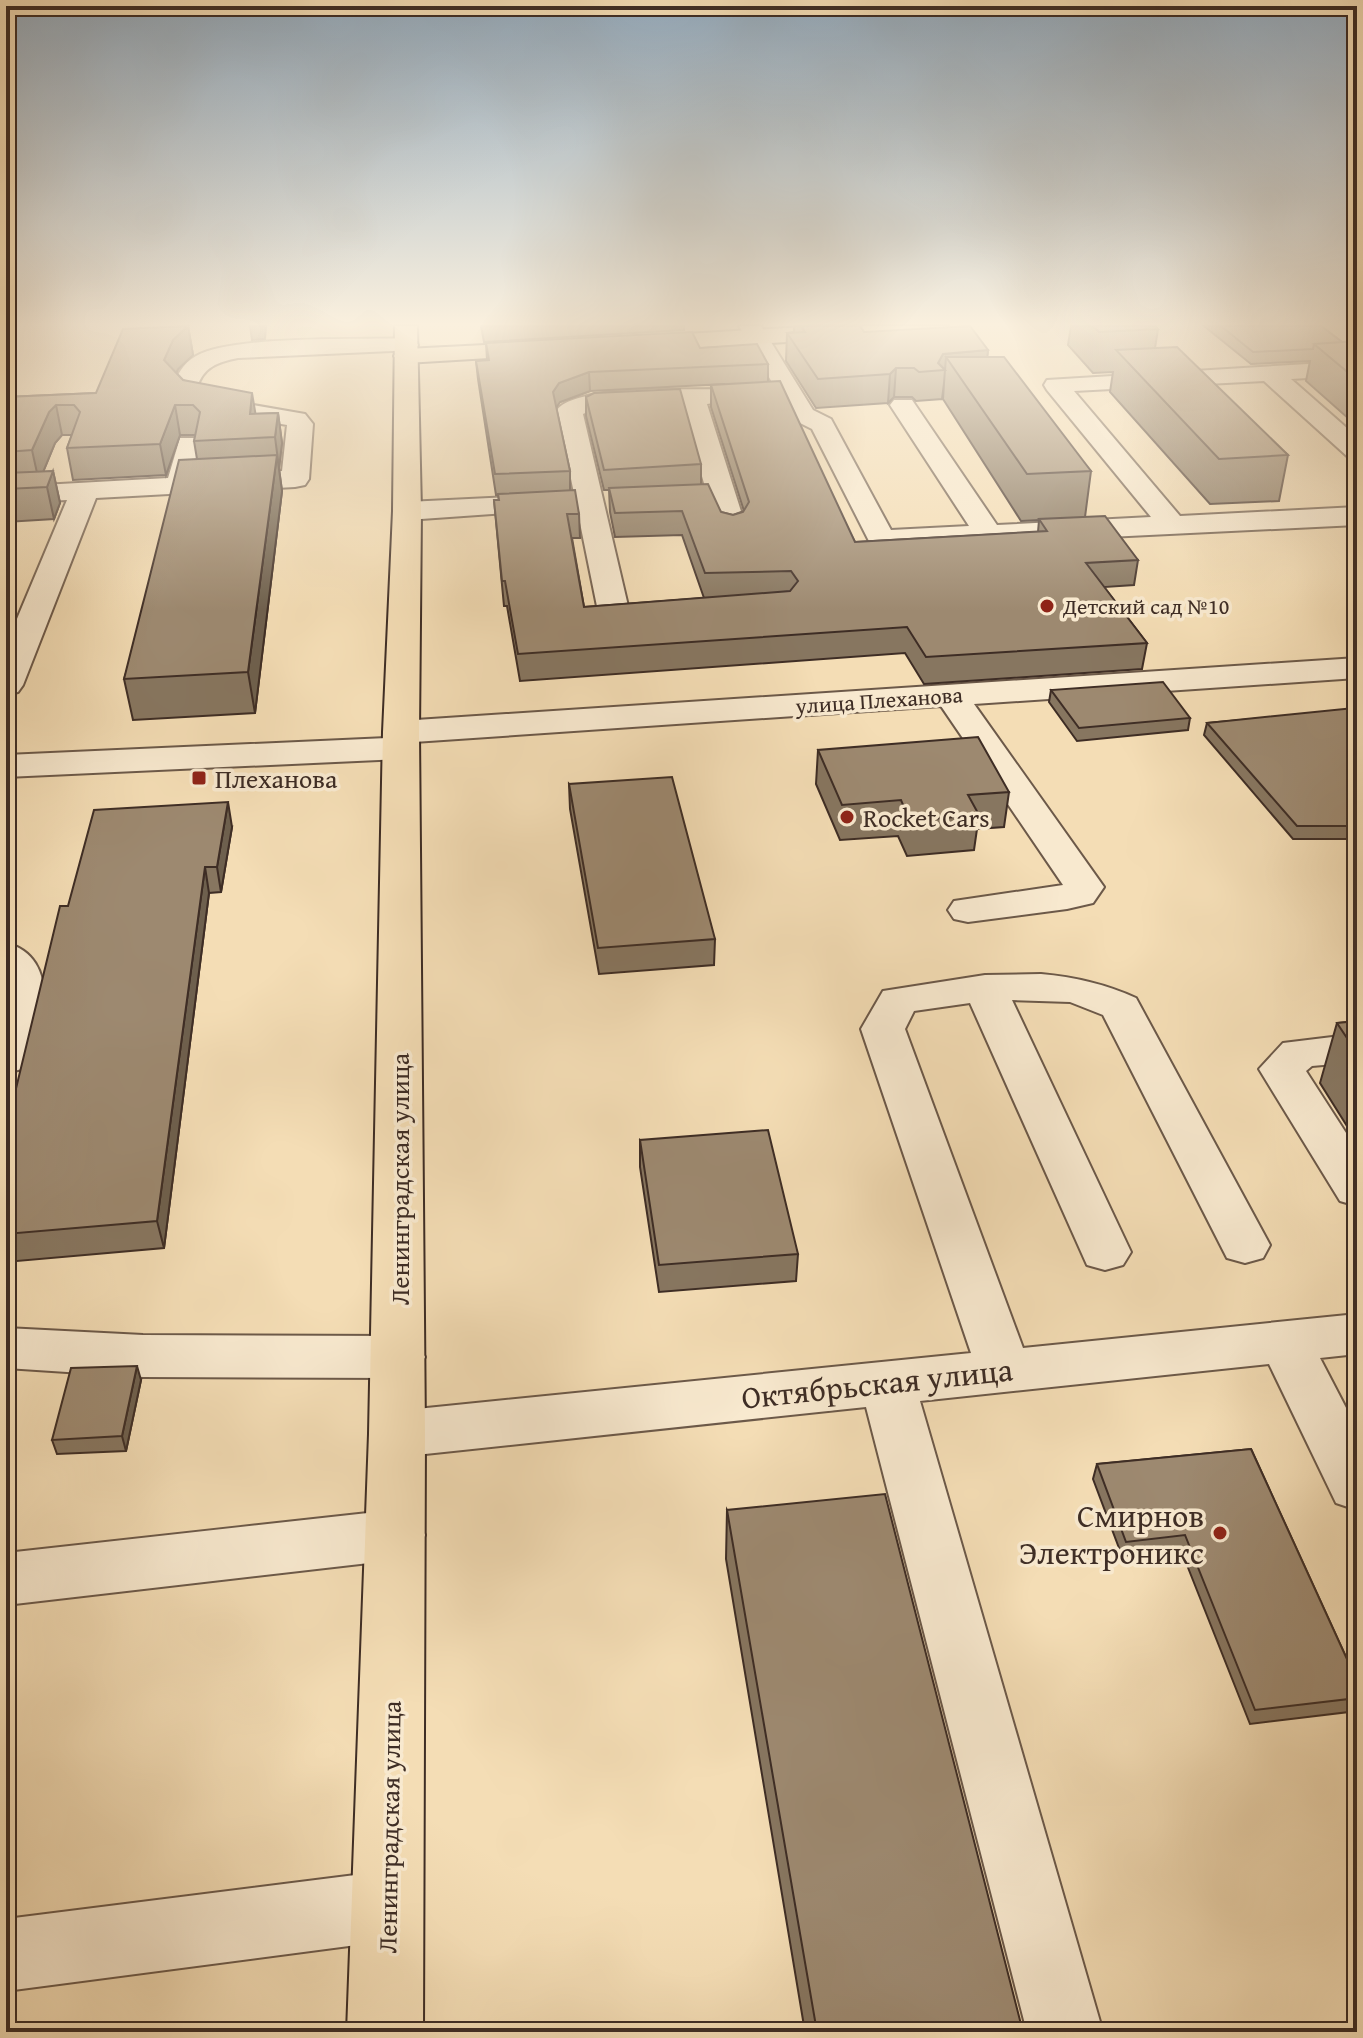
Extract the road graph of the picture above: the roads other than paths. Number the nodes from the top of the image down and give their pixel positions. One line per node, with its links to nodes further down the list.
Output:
1 (298, 421): 11 (street)
2 (406, 421): 16 (main road, Ленинградская улица)
3 (573, 421): 15 (street)
4 (699, 421): 14 (street)
5 (816, 421): 20 (street)
6 (914, 421): 20 (street)
7 (1086, 421): 18 (street)
8 (1324, 421): 10 (street)
9 (189, 444): 11 (street)
10 (1357, 451)
11 (180, 487): 12 (street)
12 (85, 491): 13 (street); 23 (street)
13 (6, 495)
14 (721, 495): 15 (street); 19 (street)
15 (591, 501): 16 (street); 21 (street)
16 (407, 511): 25 (main road, Ленинградская улица)
17 (1357, 516): 18 (street)
18 (1172, 524): 20 (street)
19 (732, 527)
20 (988, 533)
21 (689, 612)
22 (1357, 668): 24 (street, улица Плеханова)
23 (6, 685)
24 (951, 696): 25 (street, улица Плеханова); 27 (street)
25 (401, 740): 26 (street, улица Плеханова); 38 (main road, Ленинградская улица)
26 (6, 766)
27 (968, 910)
28 (6, 956): 31 (street)
29 (985, 988): 33 (street); 34 (street); 39 (street)
30 (1357, 1048): 32 (street)
31 (6, 1059)
32 (1357, 1189)
33 (1245, 1245)
34 (1105, 1252)
35 (1357, 1334): 36 (street, Октябрьская улица)
36 (1284, 1340): 39 (street, Октябрьская улица); 42 (street)
37 (6, 1348): 38 (street)
38 (398, 1357): 41 (main road, Ленинградская улица)
39 (1004, 1370): 40 (street, Октябрьская улица)
40 (887, 1382): 41 (street, Октябрьская улица); 48 (street)
41 (397, 1434): 43 (main road, Ленинградская улица)
42 (1357, 1486)
43 (395, 1535): 44 (street); 45 (main road, Ленинградская улица)
44 (6, 1579)
45 (387, 1906): 46 (street); 47 (main road, Ленинградская улица)
46 (6, 1955)
47 (385, 2032)
48 (1065, 2032)

